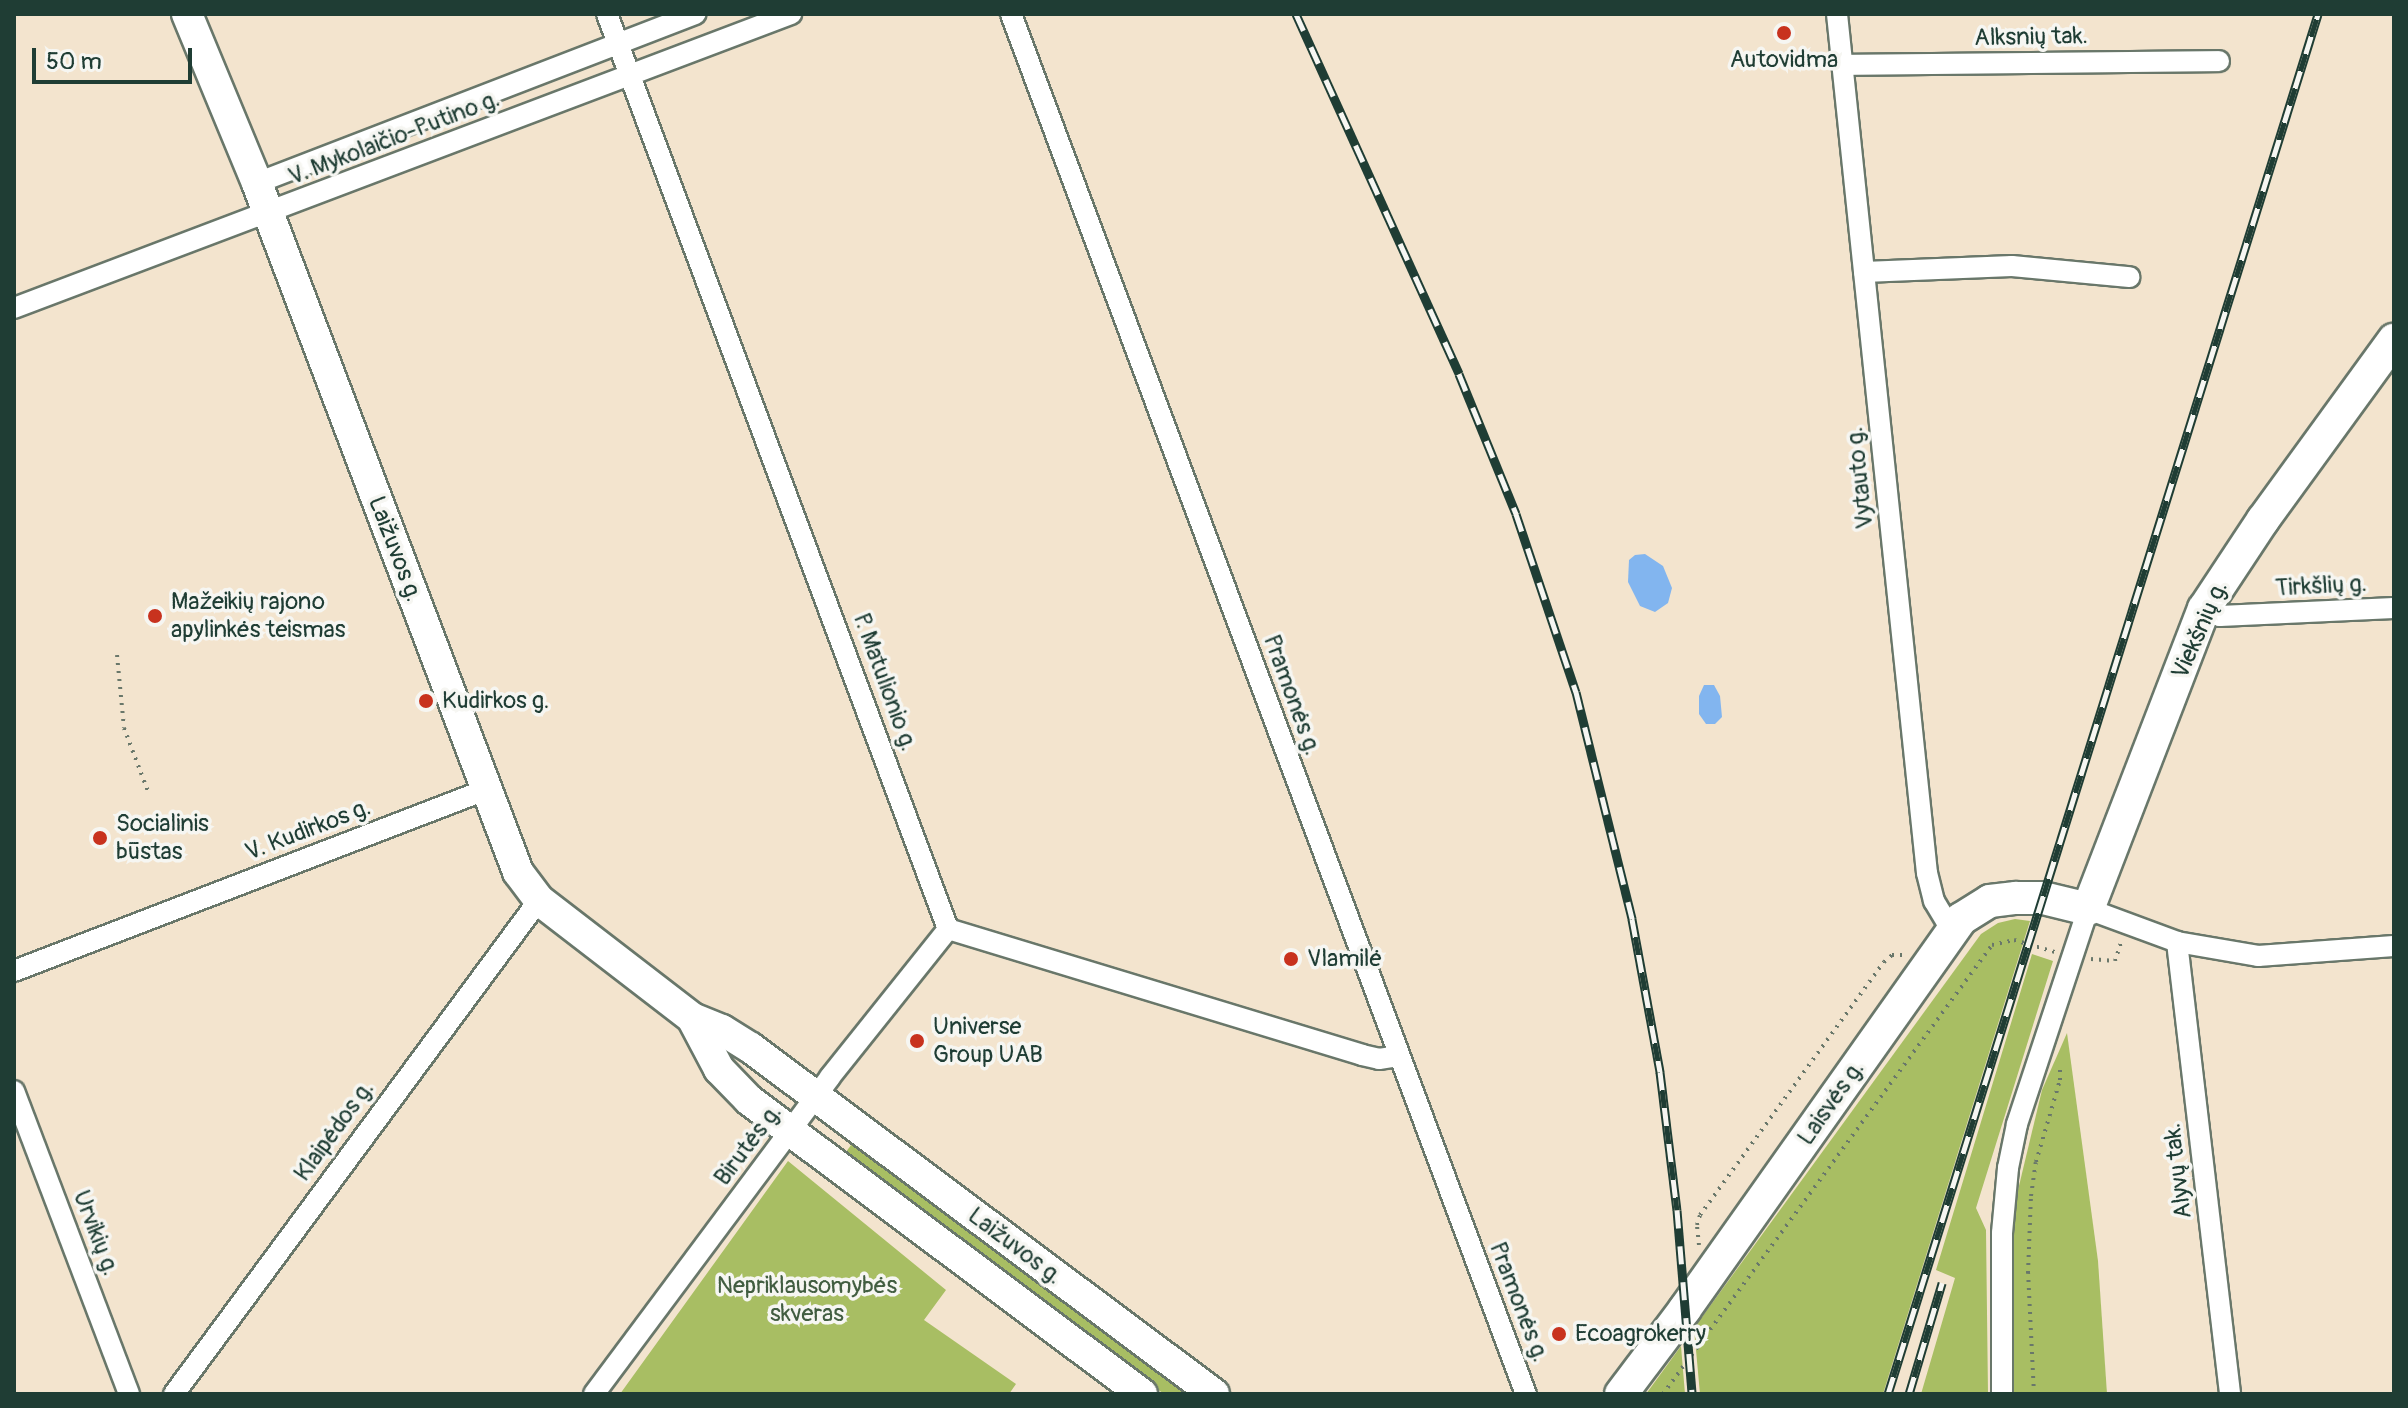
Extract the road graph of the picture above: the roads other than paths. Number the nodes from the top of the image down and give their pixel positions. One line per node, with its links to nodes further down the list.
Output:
1 (187, 14): 11 (main road, Laižuvos g.)
2 (607, 14): 7 (street, P. Matulionio g.)
3 (696, 14): 7 (street, V. Mykolaičio-Putino g.)
4 (791, 14): 10 (street, V. Mykolaičio-Putino g.)
5 (1011, 14): 28 (street, Pramonės g.)
6 (1837, 14): 9 (street, Vytauto g.)
7 (619, 43): 10 (street, P. Matulionio g.); 11 (street, V. Mykolaičio-Putino g.)
8 (2219, 61): 9 (street, Alksnių tak.)
9 (1843, 65): 13 (street, Vytauto g.)
10 (631, 75): 12 (street, V. Mykolaičio-Putino g.); 22 (street, P. Matulionio g.)
11 (257, 183): 12 (main road, Laižuvos g.)
12 (269, 214): 15 (street, V. Mykolaičio-Putino g.); 19 (main road, Laižuvos g.)
13 (1864, 272): 14 (street); 23 (street, Vytauto g.)
14 (2129, 277)
15 (14, 308)
16 (2394, 340): 18 (main road, Viekšnių g.)
17 (2394, 608): 18 (street, Tirkšlių g.)
18 (2204, 609): 21 (main road, Viekšnių g.)
19 (485, 790): 20 (main road, Laižuvos g.); 26 (street, V. Kudirkos g.)
20 (539, 900): 27 (main road, Laižuvos g.); 33 (street, Klaipėdos g.)
21 (2088, 909): 23 (main road, Laisvės g.); 24 (street); 39 (street)
22 (948, 929): 28 (street); 30 (street, Birutės g.)
23 (1952, 931): 38 (main road, Laisvės g.)
24 (2177, 942): 25 (street); 40 (street, Alyvų tak.)
25 (2394, 946)
26 (14, 971)
27 (692, 1018): 30 (main road, Laižuvos g.); 31 (main road, Laižuvos g.)
28 (1398, 1056): 37 (street, Pramonės g.)
29 (14, 1091): 32 (street, Urvikių g.)
30 (816, 1097): 31 (street, Birutės g.); 36 (main road, Laižuvos g.)
31 (789, 1133): 34 (street, Birutės g.); 35 (main road, Laižuvos g.)
32 (129, 1394)
33 (174, 1394)
34 (594, 1394)
35 (1142, 1394)
36 (1214, 1394)
37 (1526, 1394)
38 (1621, 1394)
39 (2002, 1394)
40 (2230, 1394)

